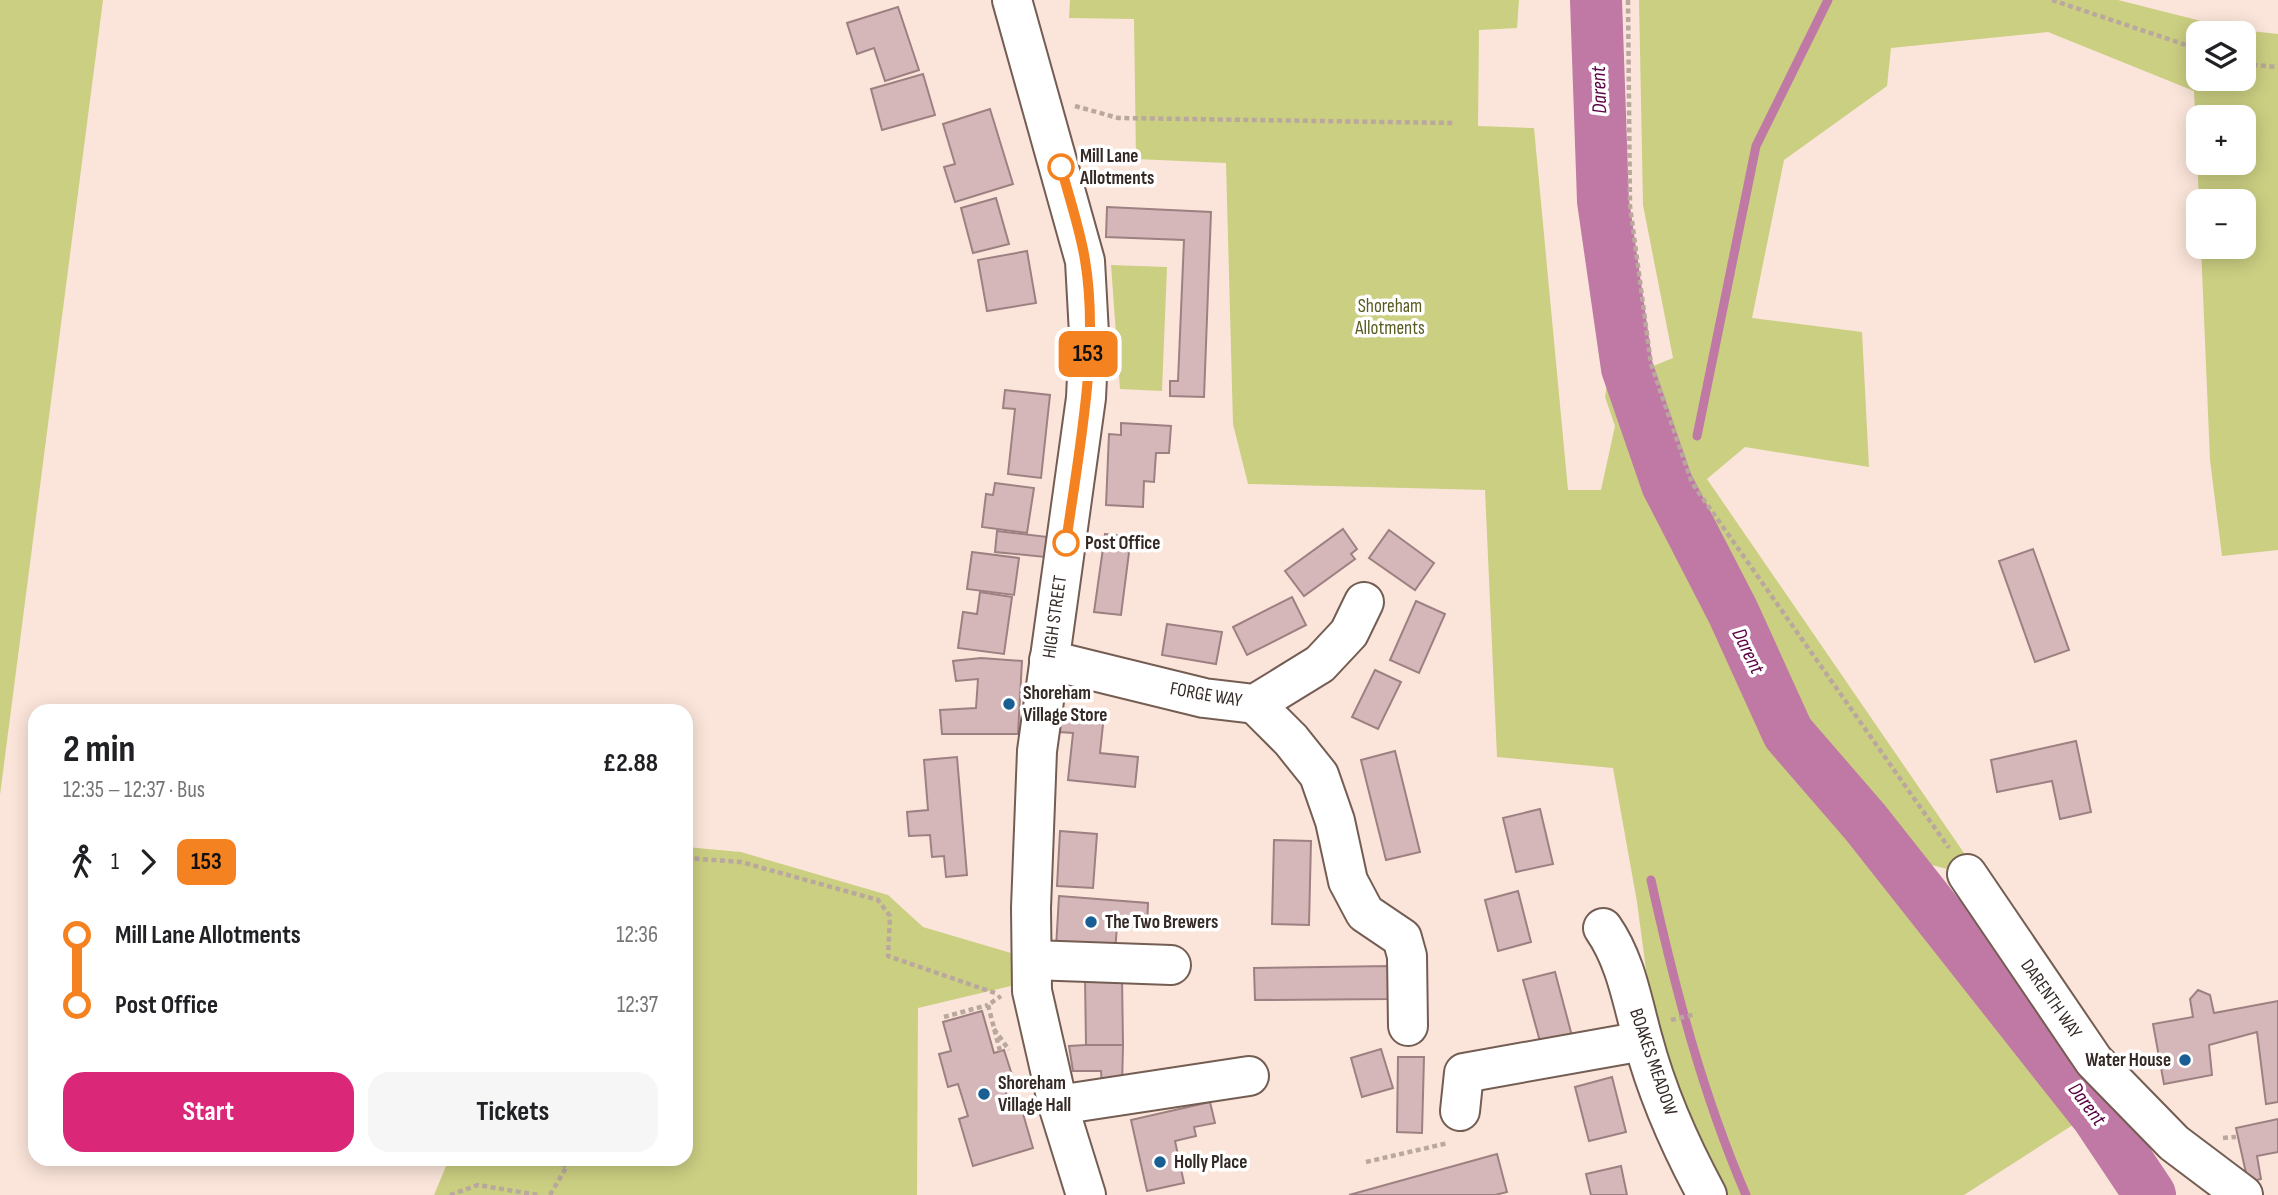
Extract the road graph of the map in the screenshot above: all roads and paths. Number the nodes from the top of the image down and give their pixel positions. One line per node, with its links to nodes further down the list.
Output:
1 (1012, 0): 7 (street, HIGH STREET)
2 (1628, 0): 13 (path)
3 (2052, 0): 4 (path)
4 (2186, 45)
5 (2256, 65): 6 (path)
6 (2278, 67)
7 (1040, 97): 8 (path); 10 (street, HIGH STREET)
8 (1454, 123)
9 (1364, 602): 11 (street, FORGE WAY)
10 (1049, 660): 11 (street, FORGE WAY); 15 (street, HIGH STREET)
11 (1255, 704): 21 (street)
12 (693, 859): 17 (path)
13 (1967, 874): 33 (street, DARENTH WAY)
14 (1603, 928): 22 (street, BOAKES MEADOW)
15 (1032, 960): 16 (street); 24 (street, HIGH STREET)
16 (1171, 965)
17 (1002, 996)
18 (988, 1005): 20 (path)
19 (1696, 1014): 22 (path)
20 (944, 1017)
21 (1408, 1026)
22 (1655, 1031): 25 (street); 32 (street, BOAKES MEADOW)
23 (1249, 1076): 24 (street)
24 (1058, 1105): 31 (street, HIGH STREET)
25 (1460, 1111): 26 (path)
26 (1366, 1162)
27 (567, 1166): 30 (path)
28 (450, 1195): 29 (path)
29 (538, 1195)
30 (550, 1195)
31 (1086, 1195)
32 (1707, 1195)
33 (2243, 1195)

